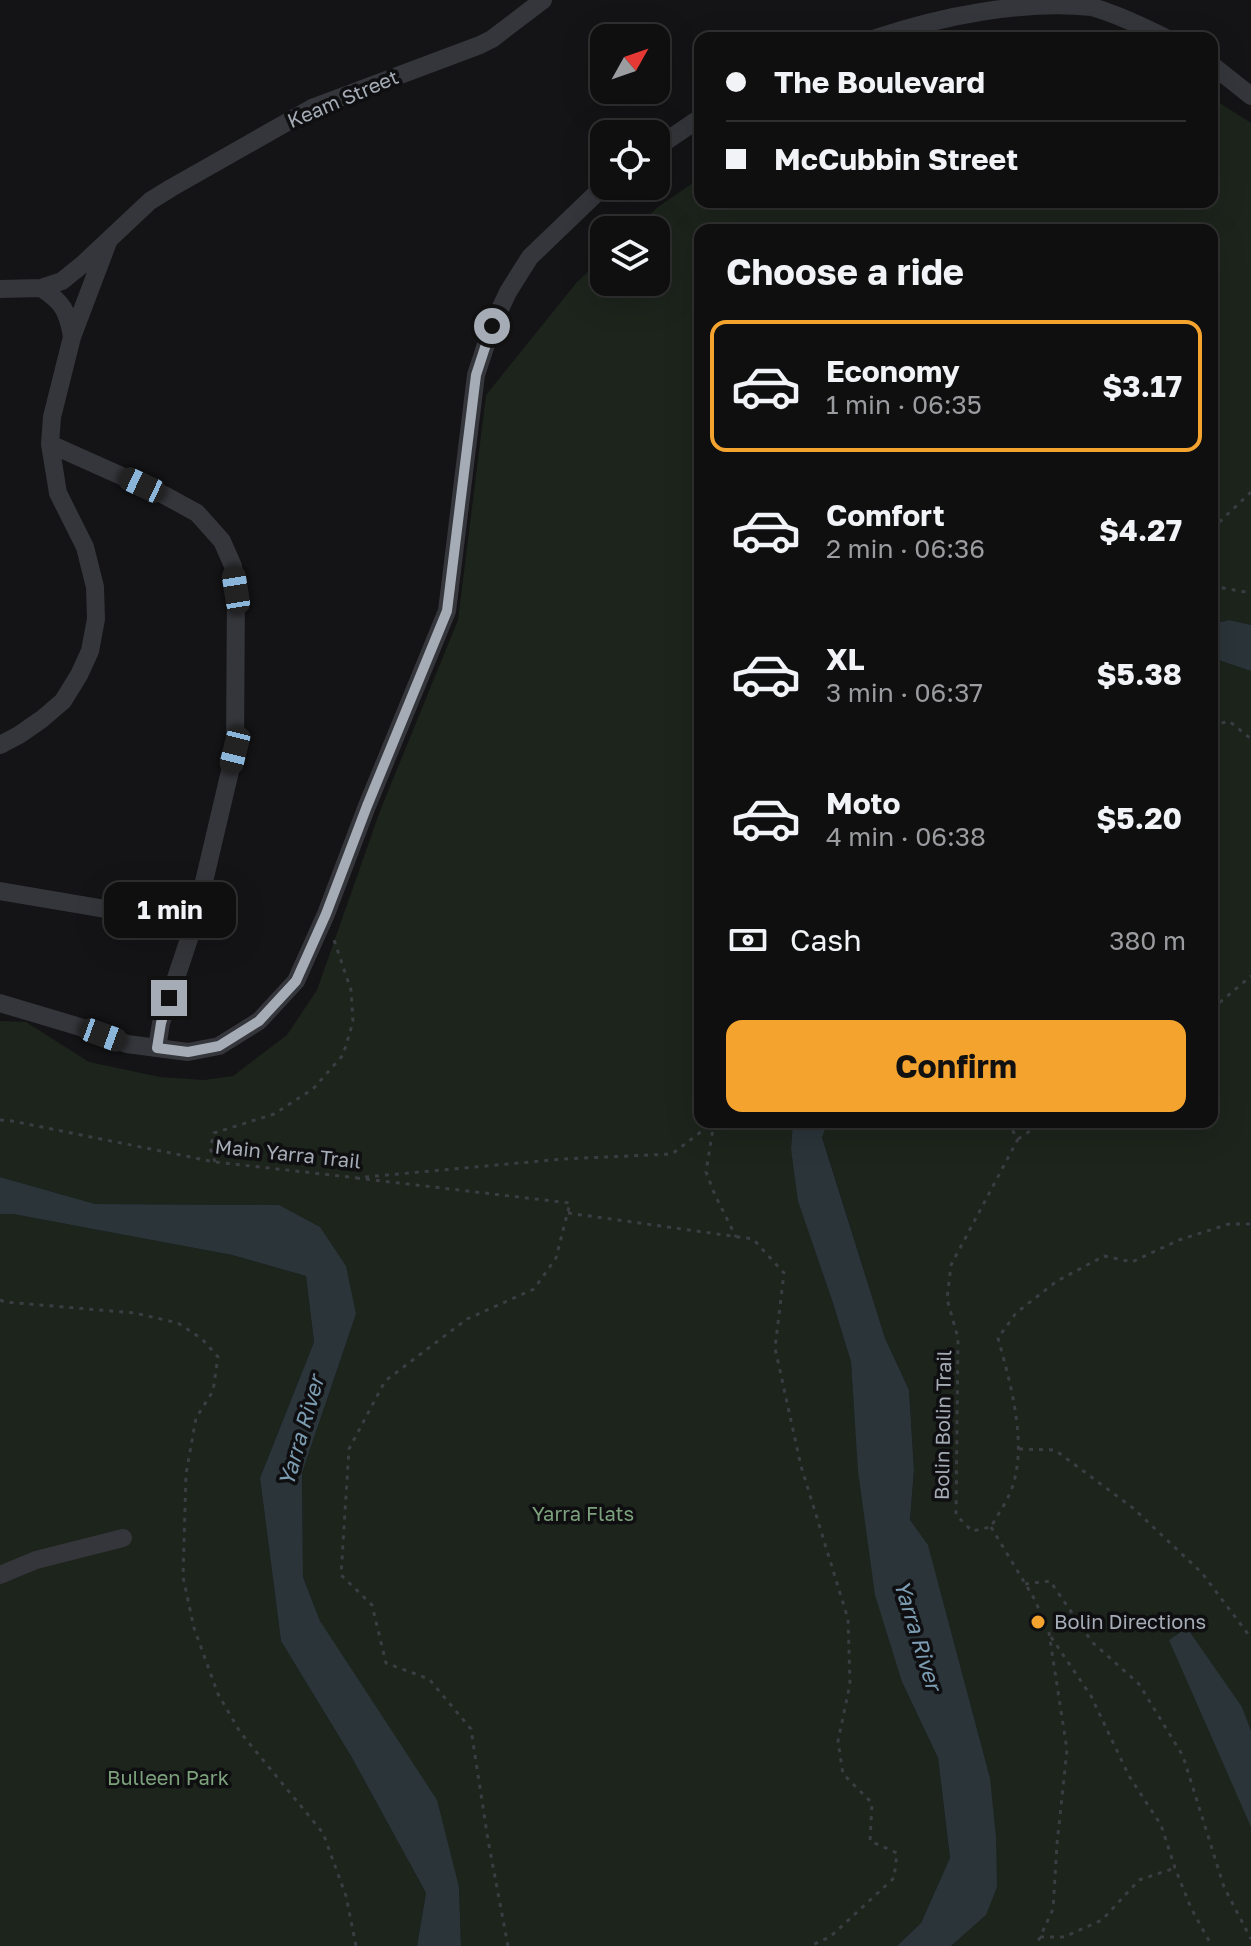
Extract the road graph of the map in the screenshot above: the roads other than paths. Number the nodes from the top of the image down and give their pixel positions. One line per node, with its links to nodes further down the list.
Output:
1 (543, 0): 9 (street, Keam Street)
2 (895, 32): 3 (street)
3 (1154, 32)
4 (1218, 70): 5 (street)
5 (1251, 96)
6 (694, 122): 7 (street)
7 (670, 138)
8 (590, 199): 18 (street)
9 (110, 237): 10 (street, Keam Street); 12 (street, Keam Street)
10 (41, 288): 11 (street, Keam Street); 12 (street)
11 (0, 289)
12 (72, 337): 13 (street, Keam Street)
13 (50, 444): 14 (street, Keam Street); 16 (street)
14 (0, 745)
15 (0, 891): 16 (street)
16 (194, 924): 18 (street)
17 (0, 1003): 18 (street)
18 (157, 1048)
19 (123, 1538): 20 (street)
20 (0, 1575)

